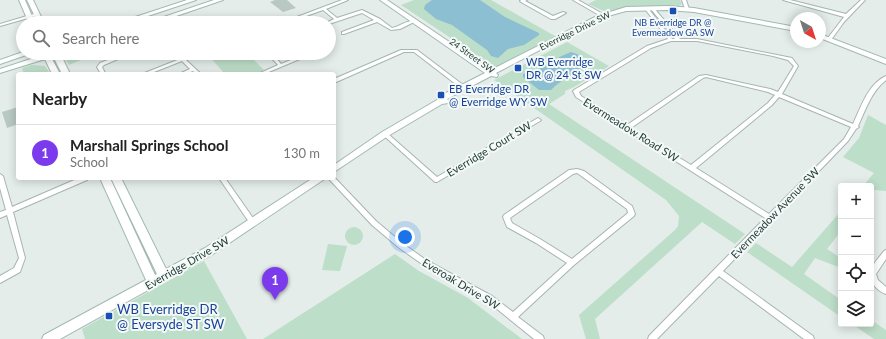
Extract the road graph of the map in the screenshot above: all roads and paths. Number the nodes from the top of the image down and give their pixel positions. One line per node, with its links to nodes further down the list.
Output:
1 (22, 0): 19 (street)
2 (30, 0): 18 (street)
3 (193, 0): 20 (street)
4 (203, 0): 21 (street)
5 (220, 0): 22 (street)
6 (346, 0): 14 (street)
7 (382, 0): 29 (street, 24 Street SW)
8 (391, 0): 61 (street, 24 Street SW)
9 (525, 0): 17 (street)
10 (575, 0): 26 (street)
11 (684, 0): 16 (street)
12 (787, 0): 25 (street)
13 (863, 0): 25 (street)
14 (323, 8): 23 (street); 24 (street)
15 (648, 8): 16 (street, Everridge Drive SW); 26 (street, Everridge Drive SW); 35 (street); 37 (street)
16 (687, 9): 32 (street, Everridge Drive SW)
17 (564, 13)
18 (37, 14)
19 (29, 16)
20 (142, 16)
21 (168, 16)
22 (171, 16)
23 (302, 16)
24 (332, 16)
25 (847, 16): 36 (street)
26 (606, 17): 61 (street, Everridge Drive SW)
27 (337, 20): 28 (street)
28 (378, 20): 29 (street); 33 (street)
29 (414, 21): 61 (street, 24 Street SW)
30 (16, 22): 31 (street)
31 (0, 25)
32 (790, 28)
33 (344, 33)
34 (826, 38): 36 (street)
35 (678, 39): 37 (street, Evermeadow Road SW); 65 (street, Evermeadow Road SW)
36 (829, 39): 48 (street)
37 (671, 40): 68 (street, Evermeadow Road SW)
38 (16, 57): 47 (street)
39 (21, 60): 52 (street)
40 (31, 60): 51 (street)
41 (50, 60): 49 (street)
42 (59, 60): 55 (street)
43 (110, 60): 56 (street)
44 (183, 60): 53 (street); 57 (street)
45 (275, 60): 50 (street)
46 (295, 60): 50 (street)
47 (0, 62)
48 (886, 62)
49 (51, 63): 51 (street); 54 (street)
50 (281, 66): 60 (street)
51 (12, 67): 52 (street)
52 (0, 69)
53 (194, 69): 58 (street); 59 (street)
54 (55, 72)
55 (65, 72)
56 (102, 72)
57 (150, 72)
58 (186, 72)
59 (196, 72)
60 (265, 72)
61 (494, 73): 64 (street, Everridge Drive SW)
62 (886, 77): 67 (street, Evermeadow Avenue SW)
63 (336, 80): 64 (street)
64 (465, 89): 69 (street, Everridge Drive SW)
65 (779, 94): 67 (street); 68 (street); 71 (street, Evermeadow Road SW)
66 (538, 120): 69 (street, Everridge Court SW)
67 (856, 127): 81 (street, Evermeadow Avenue SW)
68 (627, 128): 71 (street, Evermeadow Road SW)
69 (385, 134): 70 (street, Everridge Drive SW)
70 (336, 168)
71 (692, 168): 81 (street, Evermeadow Road SW)
72 (0, 176): 79 (street)
73 (80, 180): 79 (street)
74 (106, 180): 88 (street)
75 (117, 180): 86 (street)
76 (223, 180): 82 (street)
77 (317, 180): 82 (street, Everridge Drive SW)
78 (333, 180): 90 (street, Everoak Drive SW)
79 (9, 211): 80 (street); 87 (street)
80 (0, 215)
81 (770, 218): 85 (street, Evermeadow Avenue SW)
82 (253, 223): 86 (street, Everridge Drive SW)
83 (886, 253): 89 (street)
84 (572, 263): 84 (street); 90 (street)
85 (718, 271): 91 (street); 94 (street, Evermeadow Avenue SW)
86 (164, 276): 88 (street, Everridge Drive SW)
87 (0, 280)
88 (153, 282): 92 (street, Everridge Drive SW)
89 (886, 291)
90 (513, 317): 93 (street, Everoak Drive SW)
91 (808, 338)
92 (48, 339)
93 (540, 339)
94 (652, 339)

